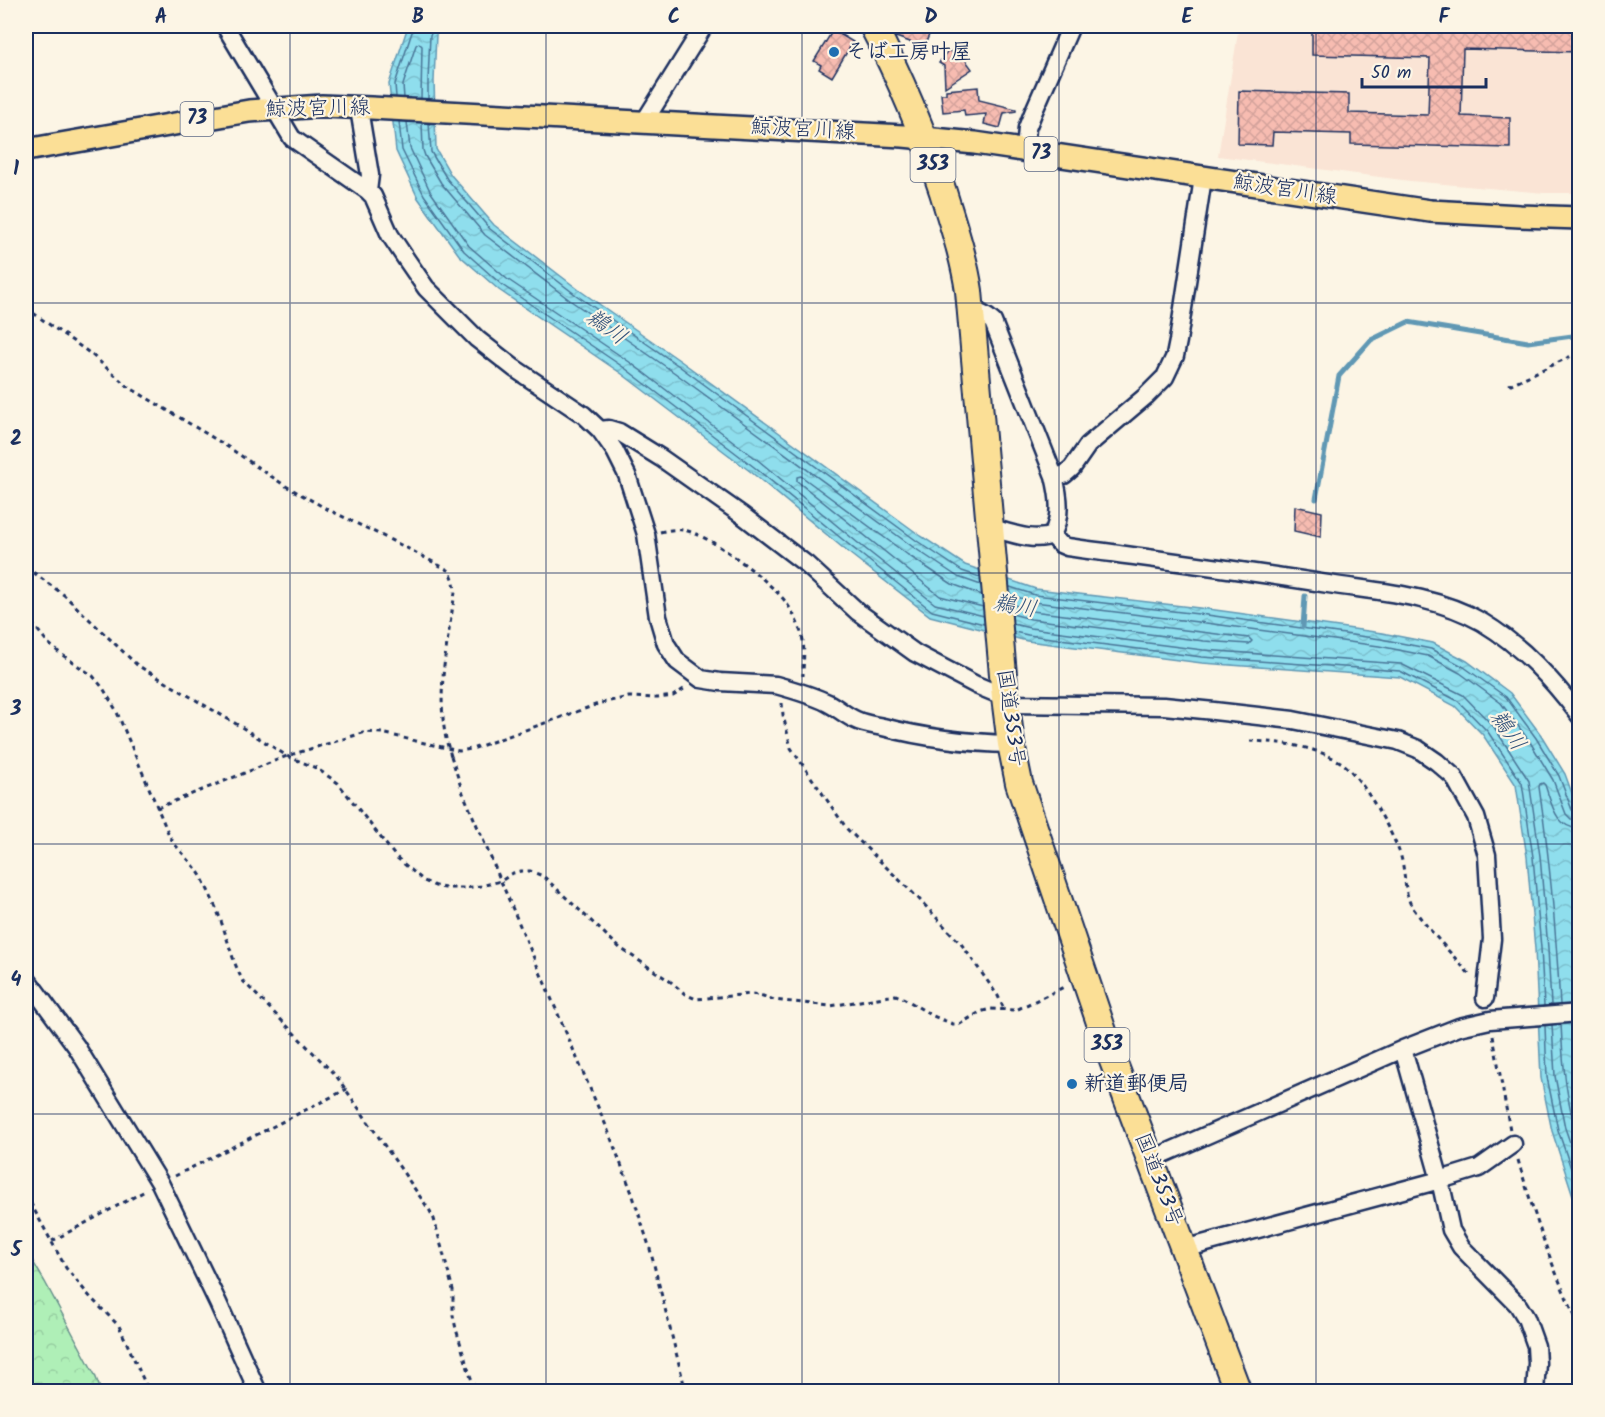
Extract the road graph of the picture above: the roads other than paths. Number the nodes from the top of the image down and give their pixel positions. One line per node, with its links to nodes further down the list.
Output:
1 (225, 26): 5 (street)
2 (702, 26): 7 (street)
3 (873, 26): 8 (highway, 国道353号 / 353)
4 (1071, 26): 10 (street)
5 (274, 108): 6 (main road, 鯨波宮川線 / 73); 9 (main road, 鯨波宮川線 / 73); 12 (street)
6 (365, 108): 7 (main road, 鯨波宮川線 / 73); 12 (street)
7 (644, 122): 8 (main road, 鯨波宮川線 / 73)
8 (923, 138): 10 (main road, 鯨波宮川線 / 73); 14 (highway, 国道353号 / 353)
9 (26, 150)
10 (1025, 151): 11 (main road, 鯨波宮川線 / 73)
11 (1203, 178): 13 (main road, 鯨波宮川線 / 73); 16 (street)
12 (368, 191): 15 (street)
13 (1580, 218)
14 (971, 311): 16 (street); 17 (highway, 国道353号 / 353)
15 (600, 430): 19 (street); 21 (street)
16 (1054, 476): 18 (street)
17 (990, 533): 18 (street); 19 (highway, 国道353号 / 353)
18 (1052, 535): 20 (street)
19 (1005, 697): 21 (highway, 国道353号 / 353); 23 (street)
20 (1580, 716)
21 (1011, 744): 27 (highway, 国道353号 / 353)
22 (26, 978): 30 (street)
23 (1485, 999)
24 (1580, 1013): 25 (street)
25 (1402, 1049): 27 (street); 28 (street)
26 (1514, 1144): 28 (street)
27 (1150, 1160): 29 (highway, 国道353号 / 353)
28 (1440, 1180): 29 (street); 32 (street)
29 (1184, 1249): 31 (highway, 国道353号 / 353)
30 (258, 1392)
31 (1238, 1392)
32 (1535, 1392)

